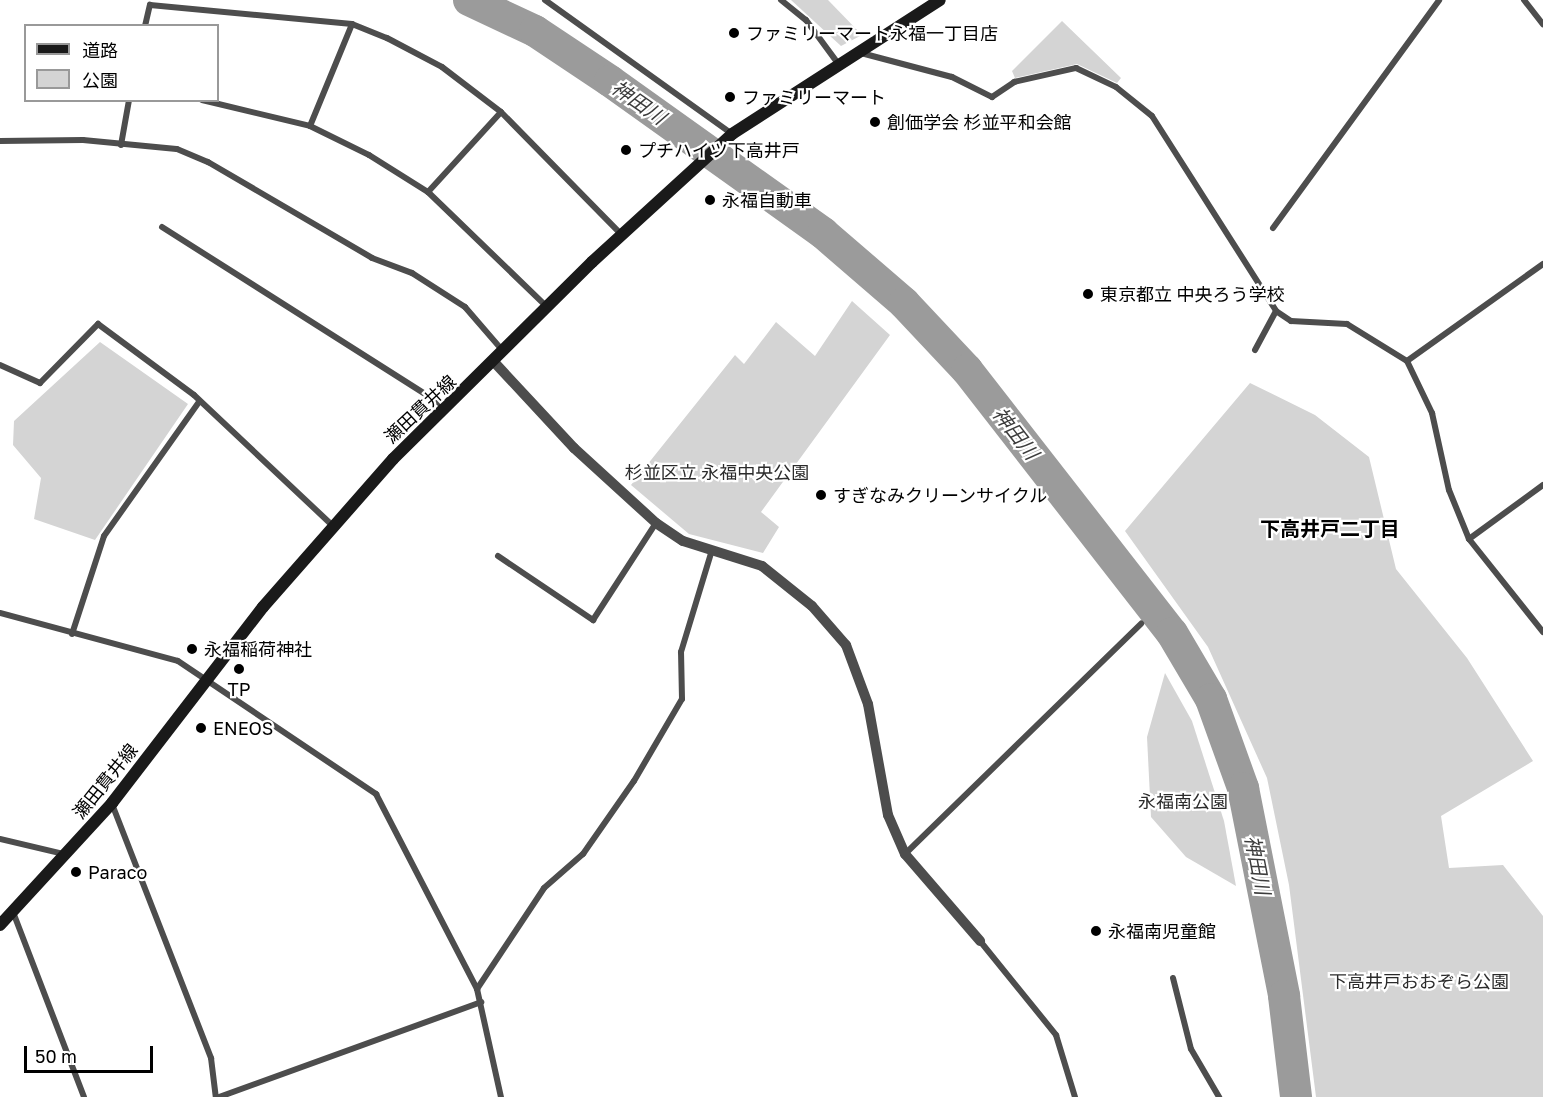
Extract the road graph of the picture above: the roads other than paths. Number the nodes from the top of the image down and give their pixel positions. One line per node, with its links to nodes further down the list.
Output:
1 (545, 0): 15 (street)
2 (781, 0): 10 (street)
3 (940, 0): 9 (main road, 瀬田貫井線)
4 (1439, 0): 20 (street)
5 (1524, 0): 8 (street)
6 (146, 24): 7 (street)
7 (352, 24): 13 (street); 14 (street)
8 (1543, 24)
9 (855, 51): 10 (main road, 瀬田貫井線); 24 (street)
10 (837, 62): 15 (main road, 瀬田貫井線)
11 (129, 102): 17 (street)
12 (210, 102): 14 (street)
13 (501, 112): 18 (street); 21 (street)
14 (310, 126): 18 (street)
15 (732, 134): 21 (main road, 瀬田貫井線)
16 (0, 141): 17 (street)
17 (121, 145): 26 (street)
18 (428, 192): 23 (street)
19 (162, 226): 31 (street)
20 (1273, 228)
21 (622, 235): 23 (main road, 瀬田貫井線)
22 (1543, 264): 27 (street)
23 (547, 307): 26 (main road, 瀬田貫井線)
24 (1276, 311): 25 (street); 27 (street)
25 (1255, 350)
26 (505, 353): 28 (main road, 瀬田貫井線)
27 (1407, 361): 35 (street)
28 (495, 363): 31 (main road, 瀬田貫井線); 33 (street)
29 (0, 365): 30 (street)
30 (198, 402): 34 (street); 41 (street)
31 (447, 408): 34 (main road, 瀬田貫井線)
32 (1543, 485): 35 (street)
33 (656, 523): 36 (street); 37 (street)
34 (333, 526): 42 (main road, 瀬田貫井線)
35 (1468, 539): 40 (street)
36 (712, 550): 45 (street); 51 (street)
37 (498, 556)
38 (0, 612): 41 (street)
39 (1141, 624): 45 (street)
40 (1543, 632)
41 (72, 634): 42 (street)
42 (208, 678): 43 (main road, 瀬田貫井線); 51 (street)
43 (112, 803): 46 (main road, 瀬田貫井線); 54 (street)
44 (0, 839): 46 (street)
45 (905, 854): 49 (street)
46 (68, 855): 47 (main road, 瀬田貫井線)
47 (13, 912): 48 (main road, 瀬田貫井線); 53 (street)
48 (0, 925)
49 (980, 941): 56 (street)
50 (1173, 978): 57 (street)
51 (477, 989): 52 (street)
52 (481, 1002): 54 (street); 55 (street)
53 (84, 1097)
54 (217, 1097)
55 (501, 1097)
56 (1075, 1097)
57 (1219, 1097)

